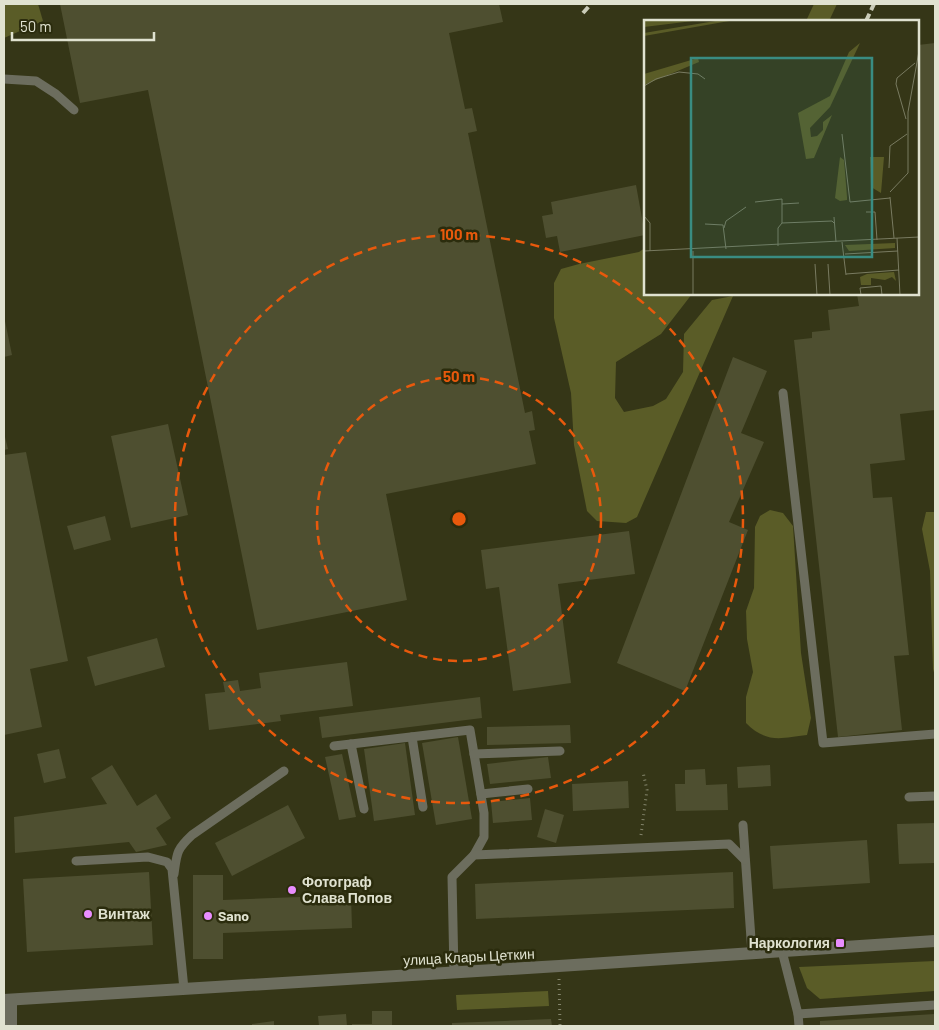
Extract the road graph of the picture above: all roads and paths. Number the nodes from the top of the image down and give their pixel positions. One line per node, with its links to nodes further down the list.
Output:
1 (4, 79): 2 (lane)
2 (74, 110)
3 (782, 393): 4 (lane)
4 (935, 734)
5 (412, 737): 6 (lane); 9 (lane); 16 (lane)
6 (351, 744): 7 (lane); 17 (lane)
7 (334, 746)
8 (560, 751): 9 (lane)
9 (474, 754): 13 (lane)
10 (284, 771): 23 (lane)
11 (644, 772): 19 (path)
12 (528, 789): 13 (lane)
13 (481, 794): 20 (lane)
14 (935, 796): 15 (lane)
15 (909, 797)
16 (423, 807)
17 (364, 809)
18 (744, 825): 21 (lane)
19 (639, 848): 20 (lane); 21 (lane)
20 (474, 855): 28 (lane)
21 (745, 860): 26 (lane)
22 (76, 861): 23 (lane)
23 (173, 884): 29 (lane)
24 (935, 941): 25 (street, улица Клары Цеткин)
25 (782, 951): 26 (street, улица Клары Цеткин); 32 (lane)
26 (752, 953): 27 (street, улица Клары Цеткин)
27 (559, 966): 28 (street, улица Клары Цеткин); 34 (path)
28 (454, 973): 29 (street, улица Клары Цеткин)
29 (184, 989): 30 (street, улица Клары Цеткин)
30 (8, 1000): 33 (street)
31 (935, 1006): 32 (lane)
32 (798, 1014): 35 (lane)
33 (11, 1026)
34 (560, 1026)
35 (799, 1026)

